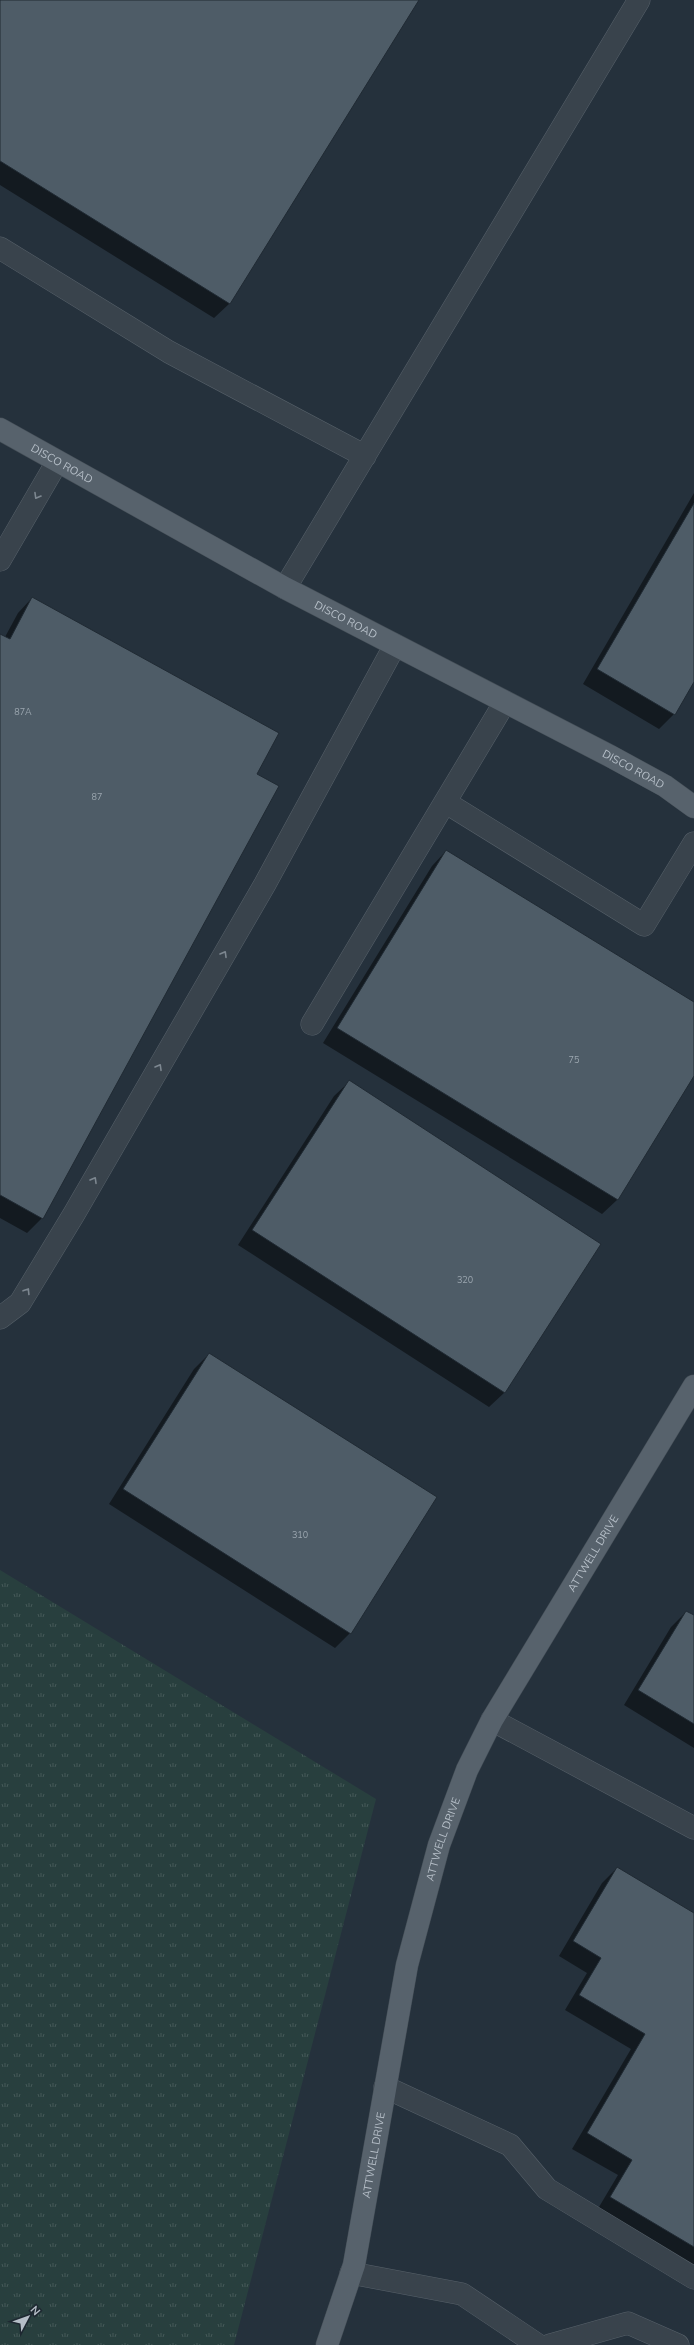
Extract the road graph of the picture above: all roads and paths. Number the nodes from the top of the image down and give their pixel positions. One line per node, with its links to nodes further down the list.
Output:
1 (639, 0): 4 (lane)
2 (0, 248): 4 (lane)
3 (0, 429): 5 (main road, DISCO ROAD)
4 (365, 456): 7 (lane)
5 (57, 462): 6 (lane, one-way to 6); 7 (main road, DISCO ROAD)
6 (0, 560)
7 (285, 588): 8 (main road, DISCO ROAD)
8 (394, 645): 9 (main road, DISCO ROAD); 14 (lane, one-way to 8)
9 (505, 702): 10 (lane); 11 (main road, DISCO ROAD)
10 (445, 802): 12 (lane); 13 (lane)
11 (694, 807)
12 (694, 843)
13 (312, 1024)
14 (0, 1318)
15 (694, 1386): 16 (main road, ATTWELL DRIVE)
16 (492, 1720): 17 (lane); 18 (main road, ATTWELL DRIVE)
17 (694, 1828)
18 (385, 2087): 19 (main road, ATTWELL DRIVE); 20 (lane)
19 (351, 2273): 21 (main road, ATTWELL DRIVE); 22 (lane)
20 (694, 2278)
21 (327, 2345)
22 (538, 2345)
23 (550, 2345): 24 (lane)
24 (678, 2345)

